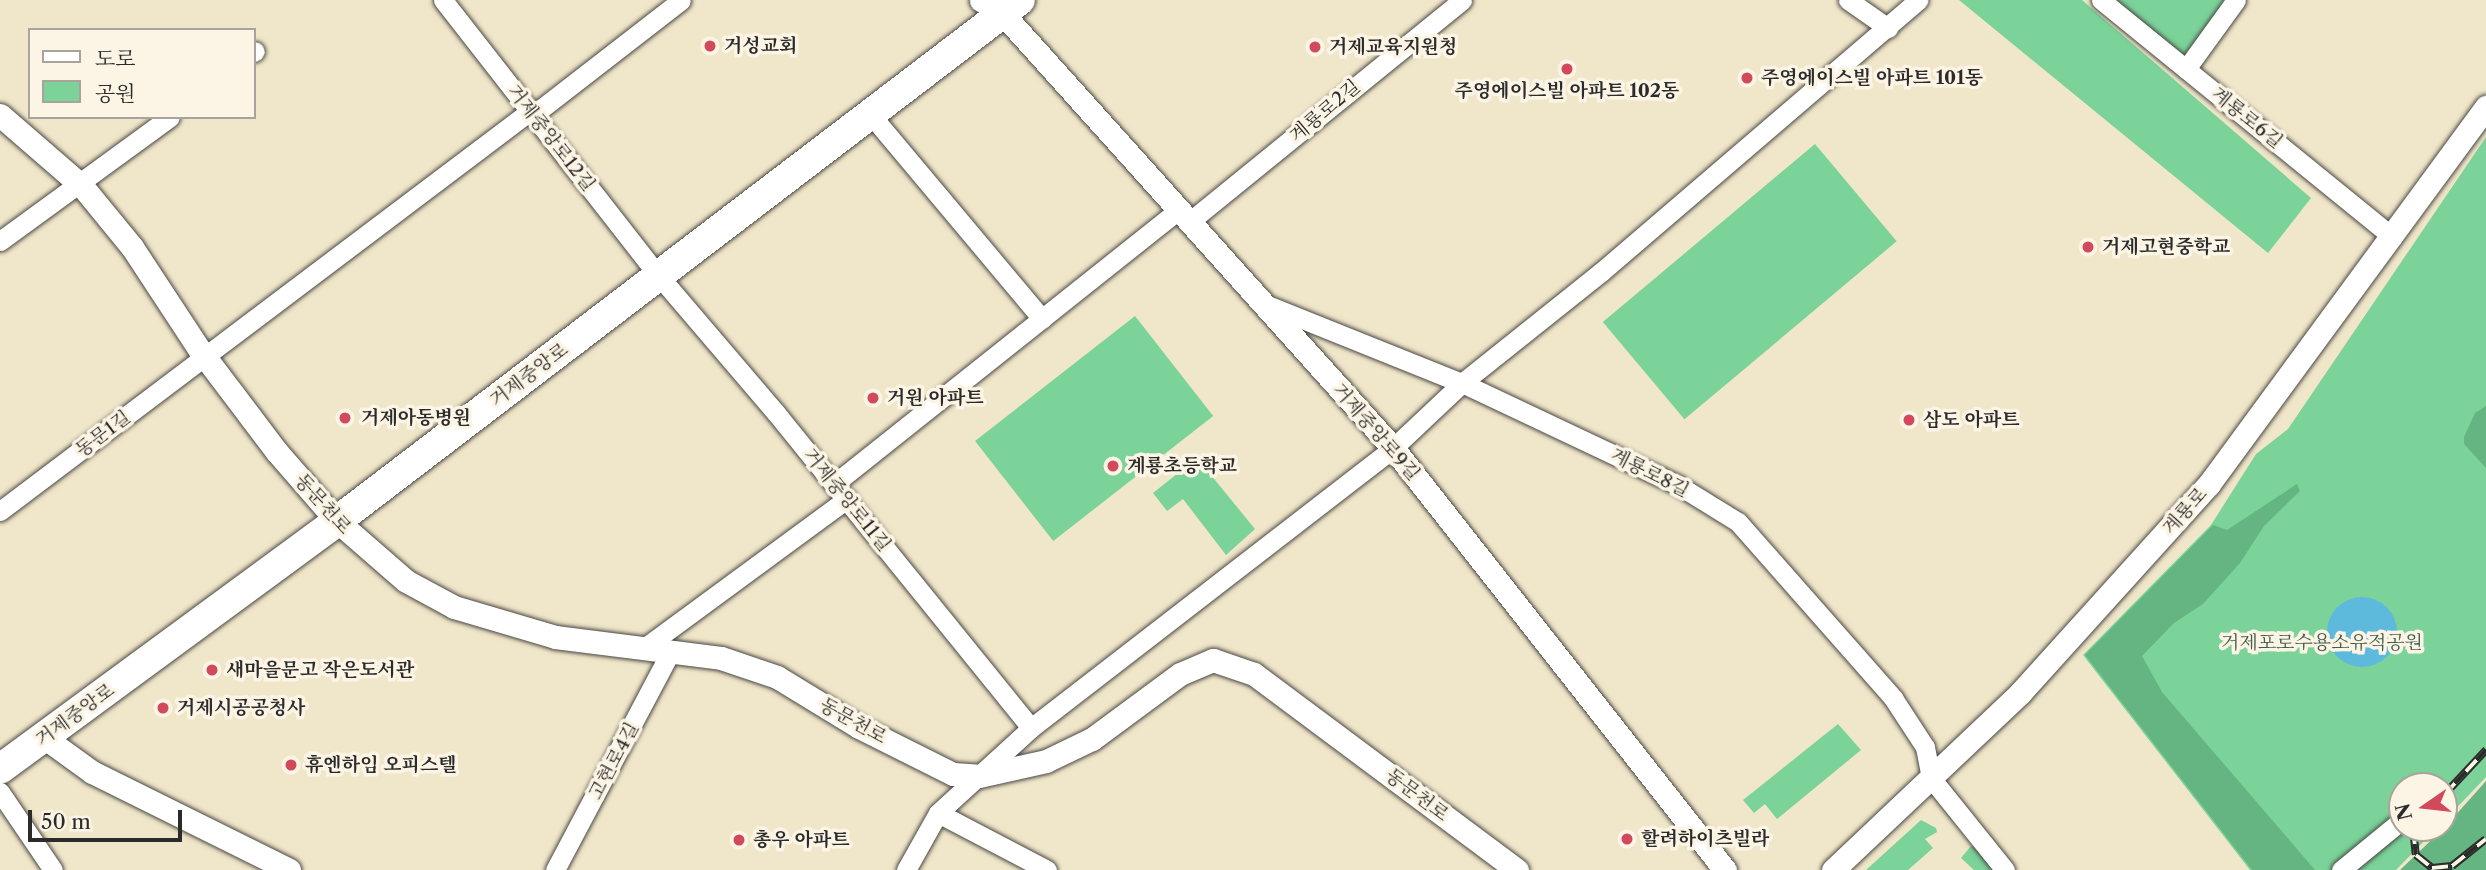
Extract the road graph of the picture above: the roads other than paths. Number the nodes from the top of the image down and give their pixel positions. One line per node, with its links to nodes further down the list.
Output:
1 (443, 0): 12 (street, 거제중앙로12길)
2 (681, 0): 12 (street)
3 (1462, 0): 17 (street, 계룡로2길)
4 (1849, 0): 9 (street)
5 (1918, 0): 9 (street)
6 (2101, 0): 10 (street, 계룡로6길)
7 (2236, 0): 10 (street)
8 (1001, 5): 14 (main road, 거제중앙로); 17 (street, 거제중앙로9길)
9 (1888, 28): 24 (street)
10 (2186, 69): 18 (street, 계룡로6길)
11 (2486, 107): 18 (street, 계룡로)
12 (532, 113): 20 (street, 거제중앙로12길); 23 (street)
13 (0, 115): 16 (street, 동문천로)
14 (871, 115): 20 (main road, 거제중앙로); 22 (street)
15 (167, 119): 16 (street)
16 (82, 186): 19 (street); 23 (street, 동문천로)
17 (1183, 217): 21 (street, 거제중앙로9길); 22 (street, 계룡로2길)
18 (2393, 237): 35 (street, 계룡로)
19 (0, 241)
20 (659, 276): 26 (street, 거제중앙로11길); 28 (main road, 거제중앙로)
21 (1261, 302): 24 (street, 계룡로8길); 25 (street, 거제중앙로9길)
22 (1042, 319): 26 (street, 계룡로2길)
23 (206, 357): 27 (street, 동문1길); 28 (street, 동문천로)
24 (1462, 383): 25 (street); 35 (street, 계룡로8길)
25 (1393, 448): 31 (street); 45 (street, 거제중앙로9길)
26 (841, 491): 29 (street, 계룡로2길); 31 (street, 거제중앙로11길)
27 (0, 510)
28 (337, 521): 29 (street, 동문천로); 32 (main road, 거제중앙로)
29 (644, 648): 30 (street, 동문천로)
30 (671, 651): 34 (street, 동문천로); 41 (street, 고현로4길)
31 (1031, 728): 34 (street)
32 (45, 738): 33 (main road, 거제중앙로); 40 (street)
33 (0, 769)
34 (979, 776): 37 (street); 44 (street, 동문천로)
35 (1931, 778): 46 (street, 계룡로); 47 (street)
36 (0, 792): 39 (street)
37 (938, 813): 42 (street); 43 (street)
38 (2388, 832): 48 (street)
39 (53, 870)
40 (289, 870)
41 (555, 870)
42 (906, 870)
43 (1047, 870)
44 (1517, 870)
45 (1724, 870)
46 (1832, 870)
47 (2006, 870)
48 (2342, 870)

